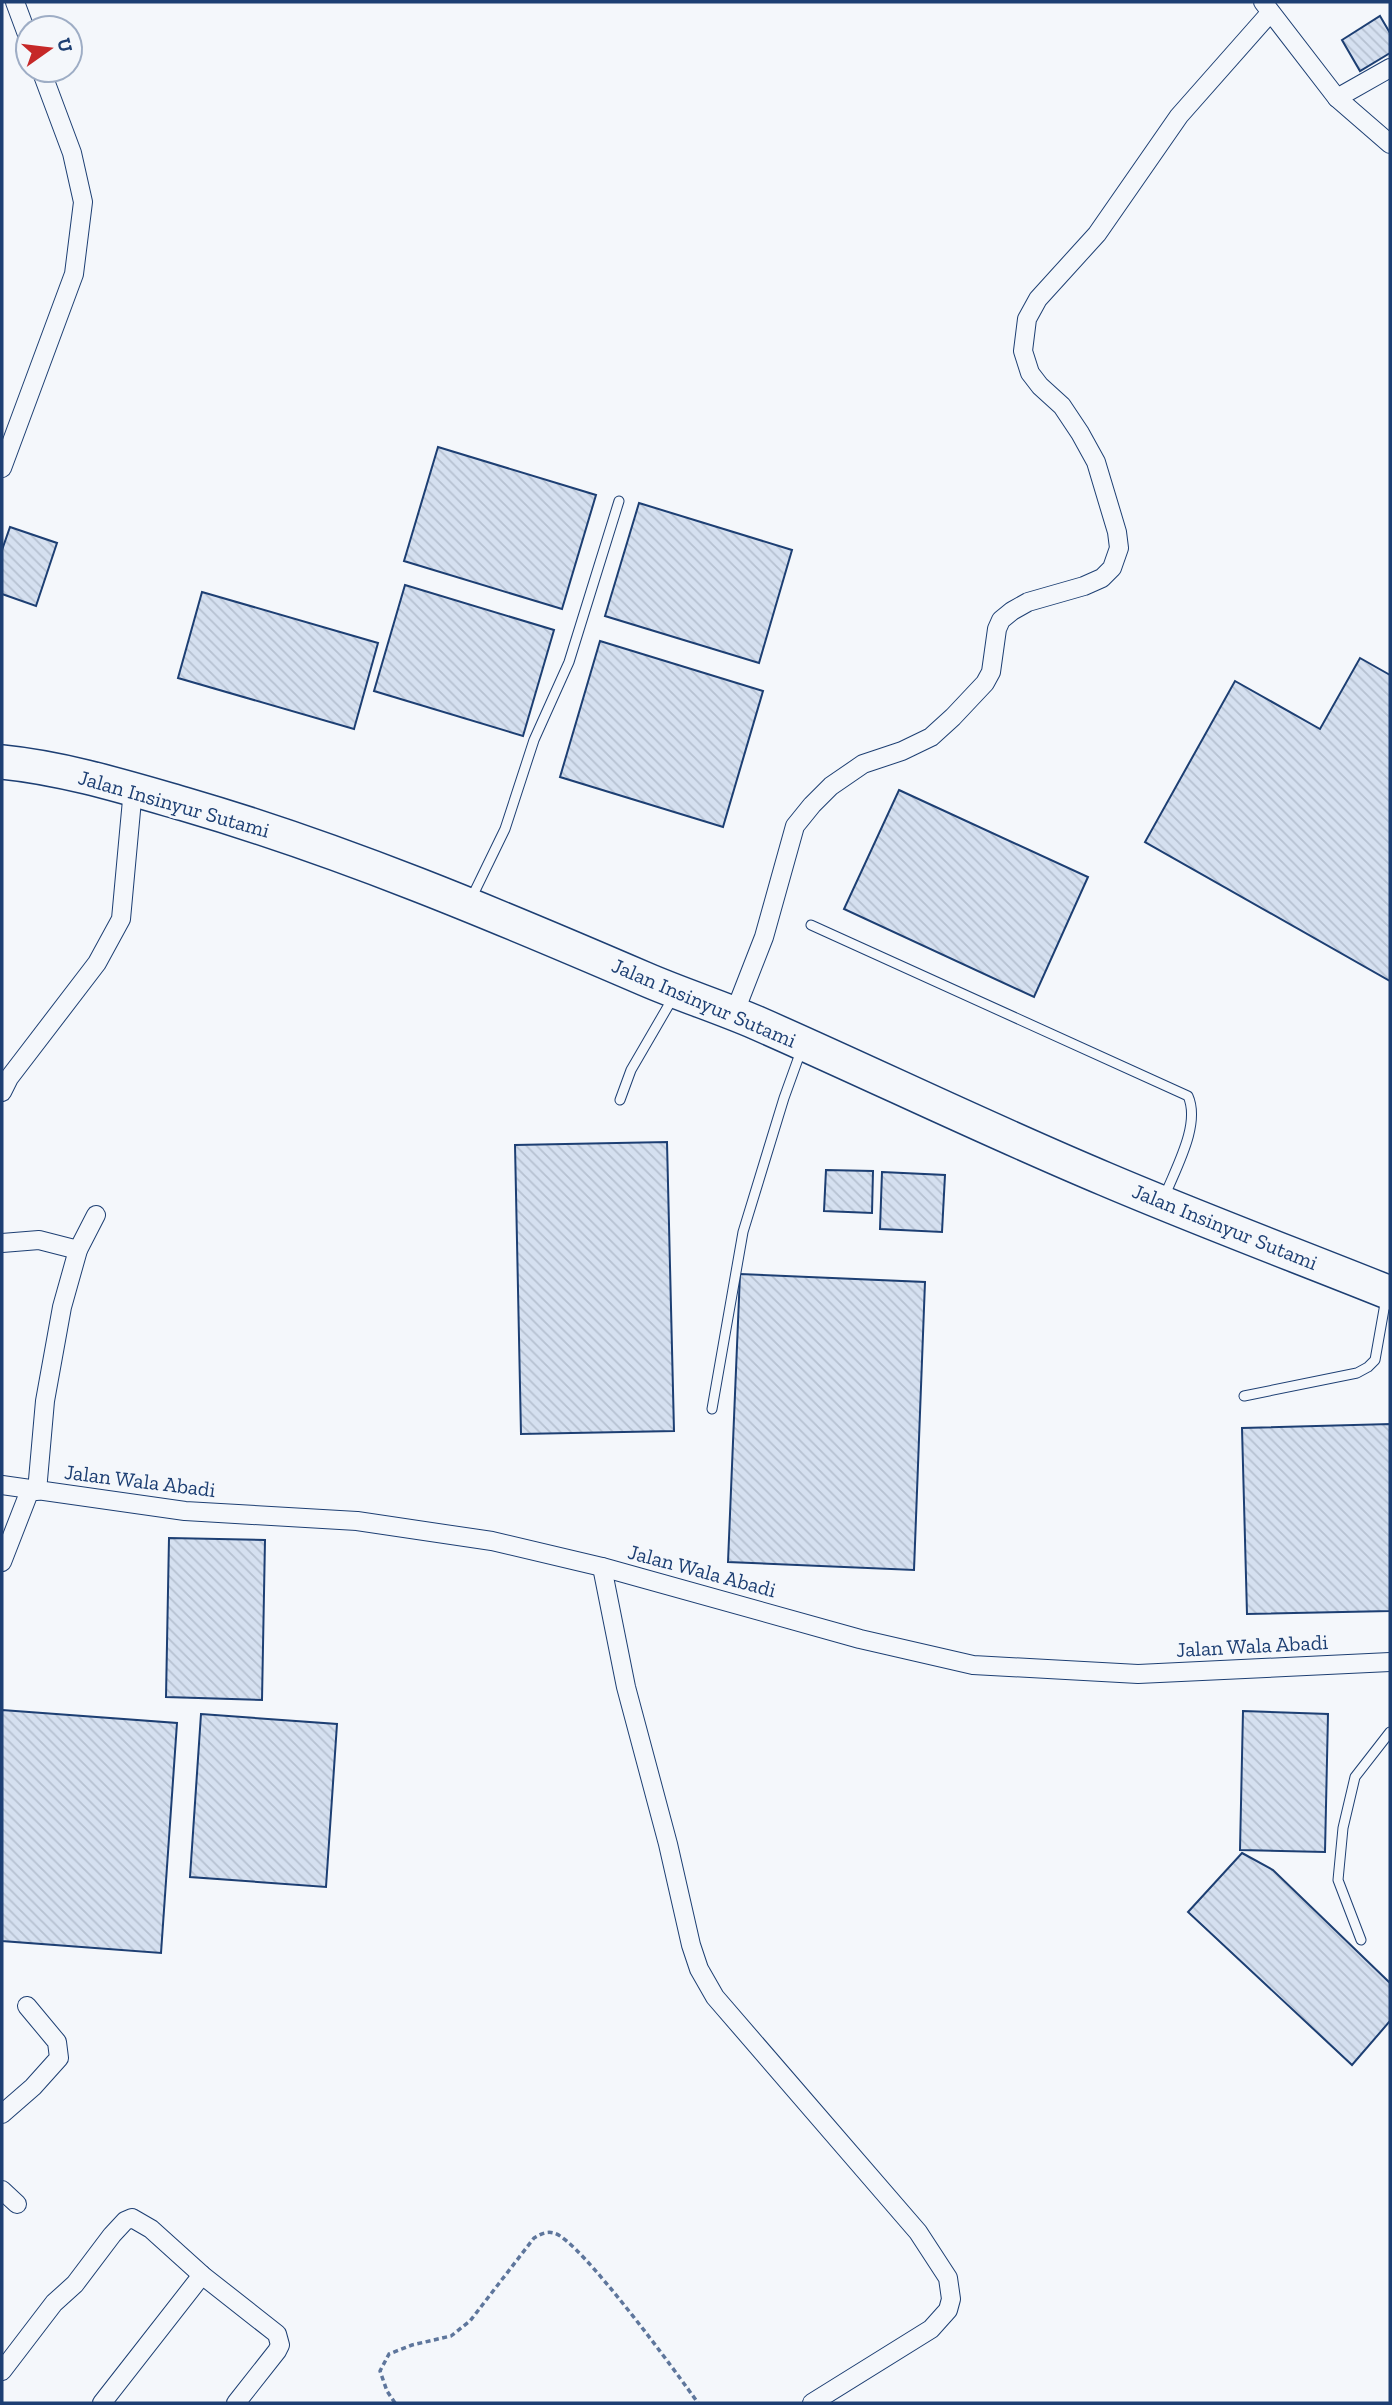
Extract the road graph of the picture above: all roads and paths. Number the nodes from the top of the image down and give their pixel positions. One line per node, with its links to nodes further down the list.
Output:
1 (1267, 8): 4 (street); 13 (street)
2 (1390, 68): 4 (street)
3 (46, 84): 6 (street)
4 (1337, 98): 5 (street)
5 (1390, 144)
6 (2, 468)
7 (619, 501): 10 (lane)
8 (2, 762): 9 (highway, Jalan Insinyur Sutami)
9 (133, 789): 10 (highway, Jalan Insinyur Sutami); 15 (street)
10 (469, 904): 12 (highway, Jalan Insinyur Sutami)
11 (811, 925): 17 (lane)
12 (676, 992): 13 (highway, Jalan Insinyur Sutami); 16 (lane)
13 (734, 1014): 14 (highway, Jalan Insinyur Sutami)
14 (803, 1045): 17 (highway, Jalan Insinyur Sutami); 23 (lane)
15 (2, 1092)
16 (620, 1100)
17 (1162, 1203): 21 (highway, Jalan Insinyur Sutami)
18 (96, 1215): 20 (street)
19 (2, 1243): 20 (street)
20 (78, 1250): 25 (street)
21 (1389, 1290): 22 (lane)
22 (1244, 1396)
23 (712, 1409)
24 (2, 1485): 25 (street, Jalan Wala Abadi)
25 (33, 1490): 26 (street); 27 (street, Jalan Wala Abadi)
26 (2, 1562)
27 (602, 1567): 28 (street, Jalan Wala Abadi); 41 (street)
28 (1390, 1662)
29 (1390, 1732): 30 (lane)
30 (1362, 1940)
31 (27, 2006): 32 (street)
32 (2, 2114)
33 (2, 2190): 34 (street)
34 (17, 2204)
35 (202, 2275): 36 (street); 37 (street); 38 (street)
36 (2, 2371)
37 (102, 2403)
38 (236, 2403)
39 (395, 2403): 40 (path)
40 (698, 2403)
41 (812, 2403)

